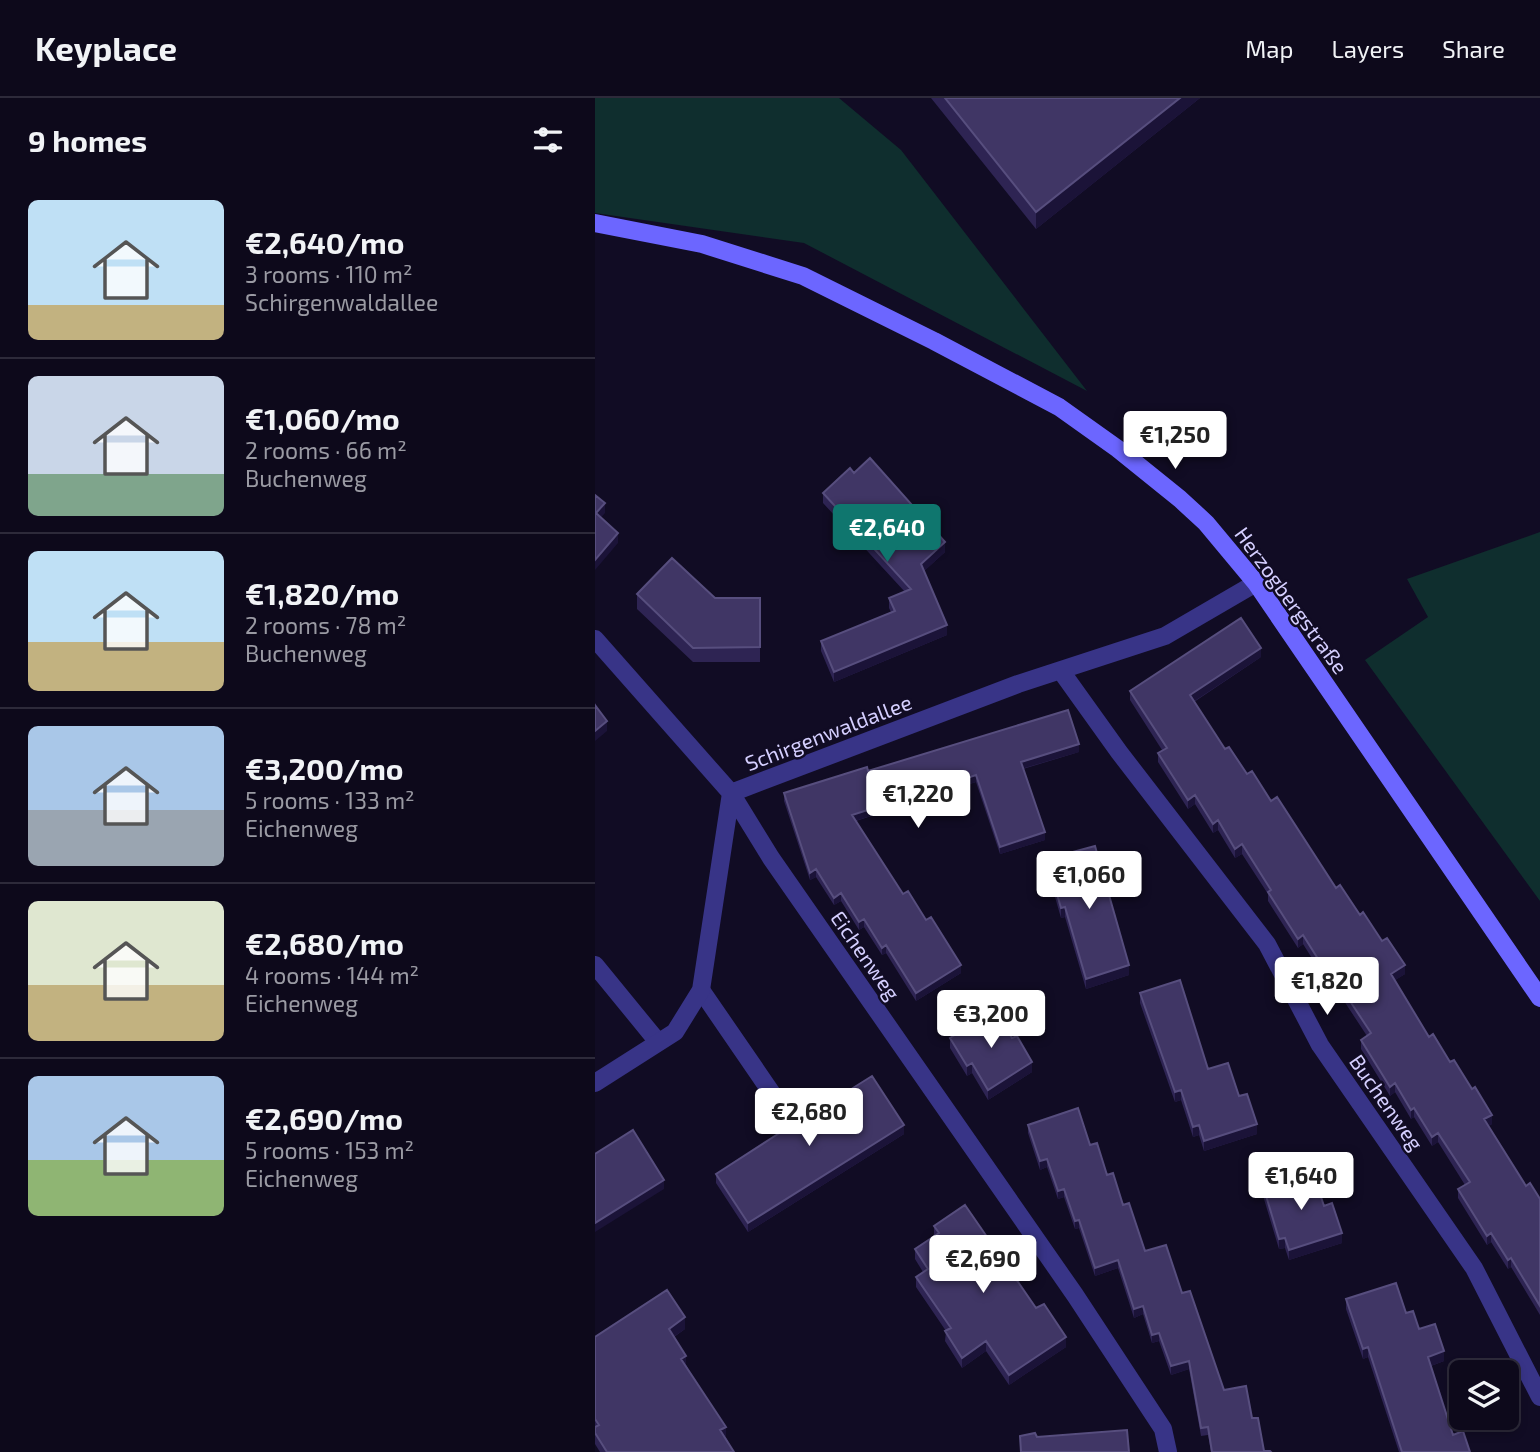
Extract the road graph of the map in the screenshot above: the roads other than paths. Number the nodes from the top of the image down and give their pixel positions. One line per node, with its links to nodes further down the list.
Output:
1 (595, 223): 2 (main road, Herzogbergstraße)
2 (1257, 583): 4 (street, Schirgenwaldallee); 8 (main road, Herzogbergstraße)
3 (595, 639): 5 (street, Eichenweg)
4 (1061, 671): 5 (street, Schirgenwaldallee); 12 (street, Buchenweg)
5 (731, 793): 7 (street, Schirgenwaldallee); 13 (street, Eichenweg)
6 (595, 965): 9 (street)
7 (701, 990): 9 (street, Schirgenwaldallee); 11 (street)
8 (1540, 998)
9 (658, 1042): 10 (street, Schirgenwaldallee)
10 (595, 1083)
11 (782, 1108)
12 (1540, 1397)
13 (1168, 1452)

